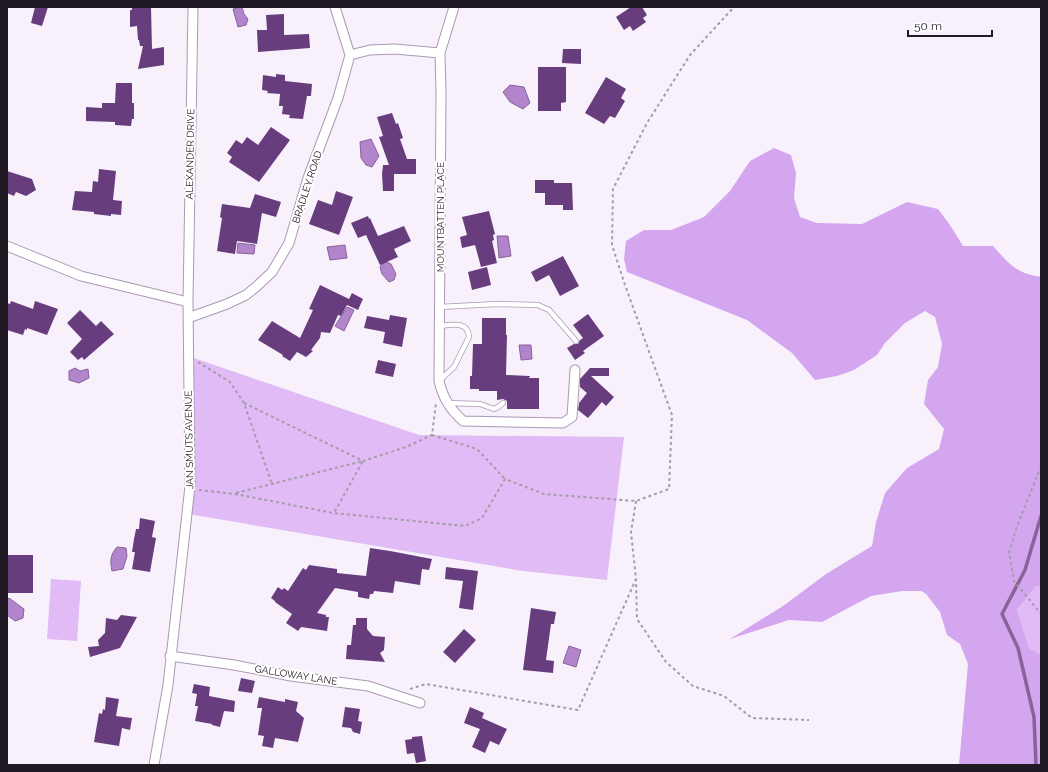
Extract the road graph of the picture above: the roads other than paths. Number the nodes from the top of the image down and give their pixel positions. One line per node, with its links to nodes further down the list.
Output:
1 (193, 7): 7 (street, ALEXANDER DRIVE)
2 (335, 7): 5 (street)
3 (454, 7): 4 (street, MOUNTBATTEN PLACE)
4 (440, 53): 5 (street); 8 (street, MOUNTBATTEN PLACE)
5 (350, 55): 9 (street, BRADLEY ROAD)
6 (7, 246): 7 (street)
7 (188, 302): 9 (street, JAN SMUTS AVENUE)
8 (439, 306): 10 (street, MOUNTBATTEN PLACE); 11 (lane)
9 (188, 318): 16 (street, JAN SMUTS AVENUE)
10 (439, 326): 13 (street, MOUNTBATTEN PLACE); 13 (lane)
11 (576, 340)
12 (575, 370): 14 (street, MOUNTBATTEN PLACE)
13 (439, 381): 14 (street, MOUNTBATTEN PLACE)
14 (447, 403): 15 (lane)
15 (503, 403)
16 (170, 656): 17 (street, GALLOWAY LANE); 18 (street, JAN SMUTS AVENUE)
17 (420, 703)
18 (154, 765)

